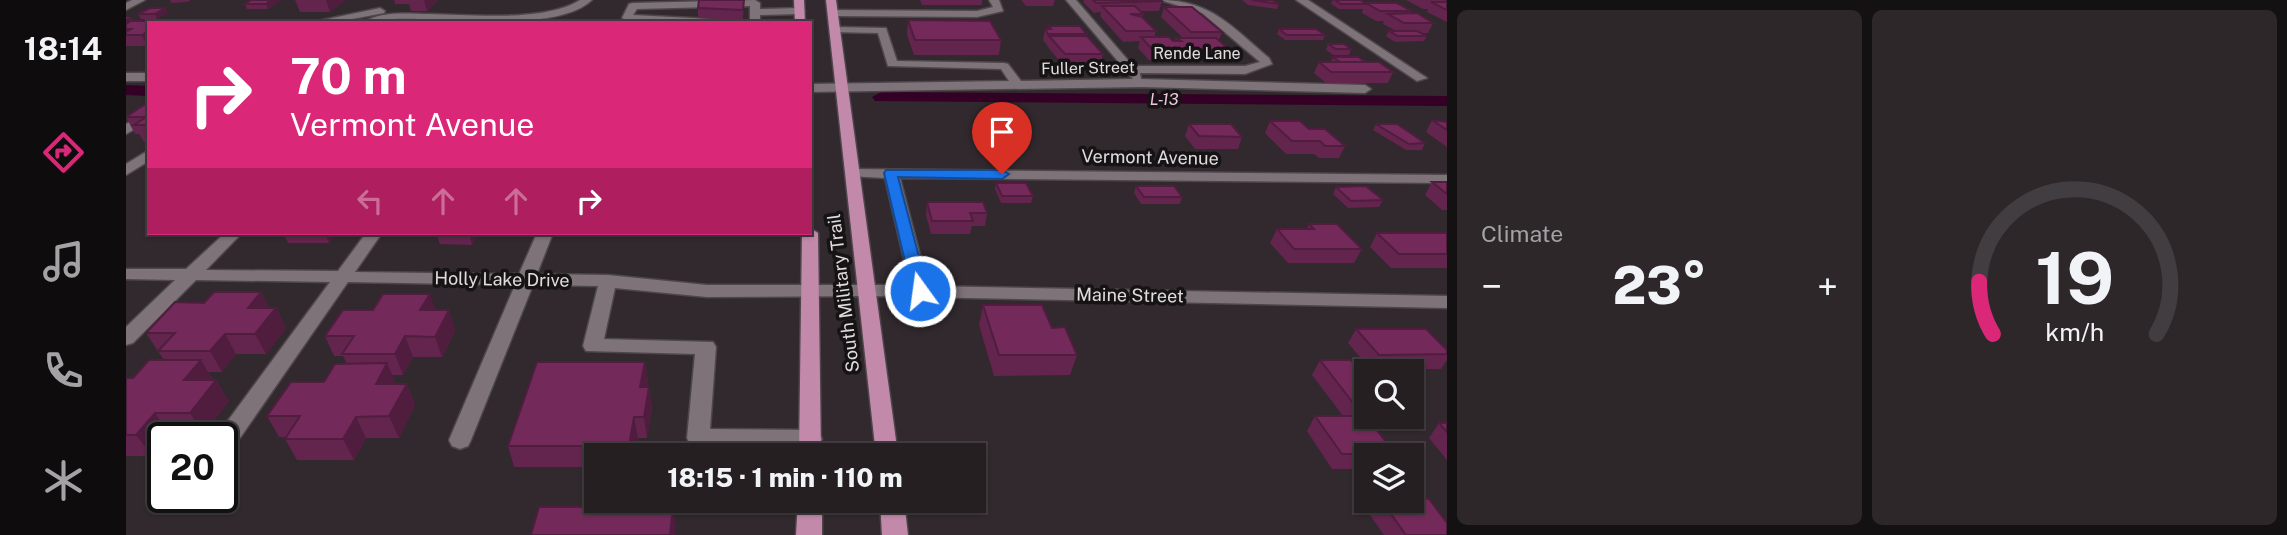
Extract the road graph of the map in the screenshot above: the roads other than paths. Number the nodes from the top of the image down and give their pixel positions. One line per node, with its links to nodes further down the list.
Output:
1 (140, 0): 8 (street)
2 (587, 0): 14 (street)
3 (875, 0): 12 (street)
4 (994, 0): 12 (street)
5 (1072, 0): 19 (street, Rende Lane)
6 (1165, 0): 19 (street, Rende Lane)
7 (1301, 0): 22 (street)
8 (126, 7)
9 (414, 8): 16 (street)
10 (430, 8): 14 (street)
11 (800, 11): 15 (street)
12 (879, 13): 13 (street)
13 (834, 14): 24 (street); 25 (main road, South Military Trail)
14 (469, 17): 17 (street)
15 (755, 17): 18 (street)
16 (323, 21)
17 (374, 21)
18 (689, 21)
19 (1130, 69): 23 (street, Rende Lane)
20 (126, 77): 21 (street)
21 (147, 77)
22 (1421, 78)
23 (1142, 83): 24 (street, Fuller Street); 27 (street, Fuller Street)
24 (1018, 85): 25 (street, Fuller Street)
25 (844, 87): 26 (street, Fuller Street); 34 (main road, South Military Trail)
26 (812, 88)
27 (1365, 89)
28 (147, 116): 29 (street)
29 (126, 130)
30 (126, 153): 31 (street)
31 (147, 154)
32 (147, 155): 33 (street)
33 (126, 171)
34 (853, 173): 35 (street, Vermont Avenue); 46 (main road, South Military Trail)
35 (891, 173): 36 (street, Vermont Avenue); 48 (street)
36 (1447, 180)
37 (232, 235): 42 (street)
38 (373, 235): 43 (street)
39 (544, 235): 44 (street)
40 (810, 235): 47 (main road, South Military Trail)
41 (126, 274): 42 (street, Holly Lake Drive)
42 (191, 275): 43 (street, Holly Lake Drive); 50 (street)
43 (344, 276): 44 (street, Holly Lake Drive); 51 (street)
44 (525, 281): 45 (street, Holly Lake Drive); 52 (street)
45 (608, 281): 47 (street, Holly Lake Drive); 53 (street)
46 (869, 290): 47 (street, Maine Street); 48 (street, Maine Street); 55 (main road, South Military Trail)
47 (812, 291): 54 (main road, South Military Trail)
48 (920, 291): 49 (street, Maine Street)
49 (1447, 302)
50 (126, 338)
51 (238, 424)
52 (460, 440)
53 (754, 443)
54 (810, 443)
55 (886, 443)
56 (810, 513): 58 (main road)
57 (893, 513): 59 (main road)
58 (809, 535)
59 (895, 535)

